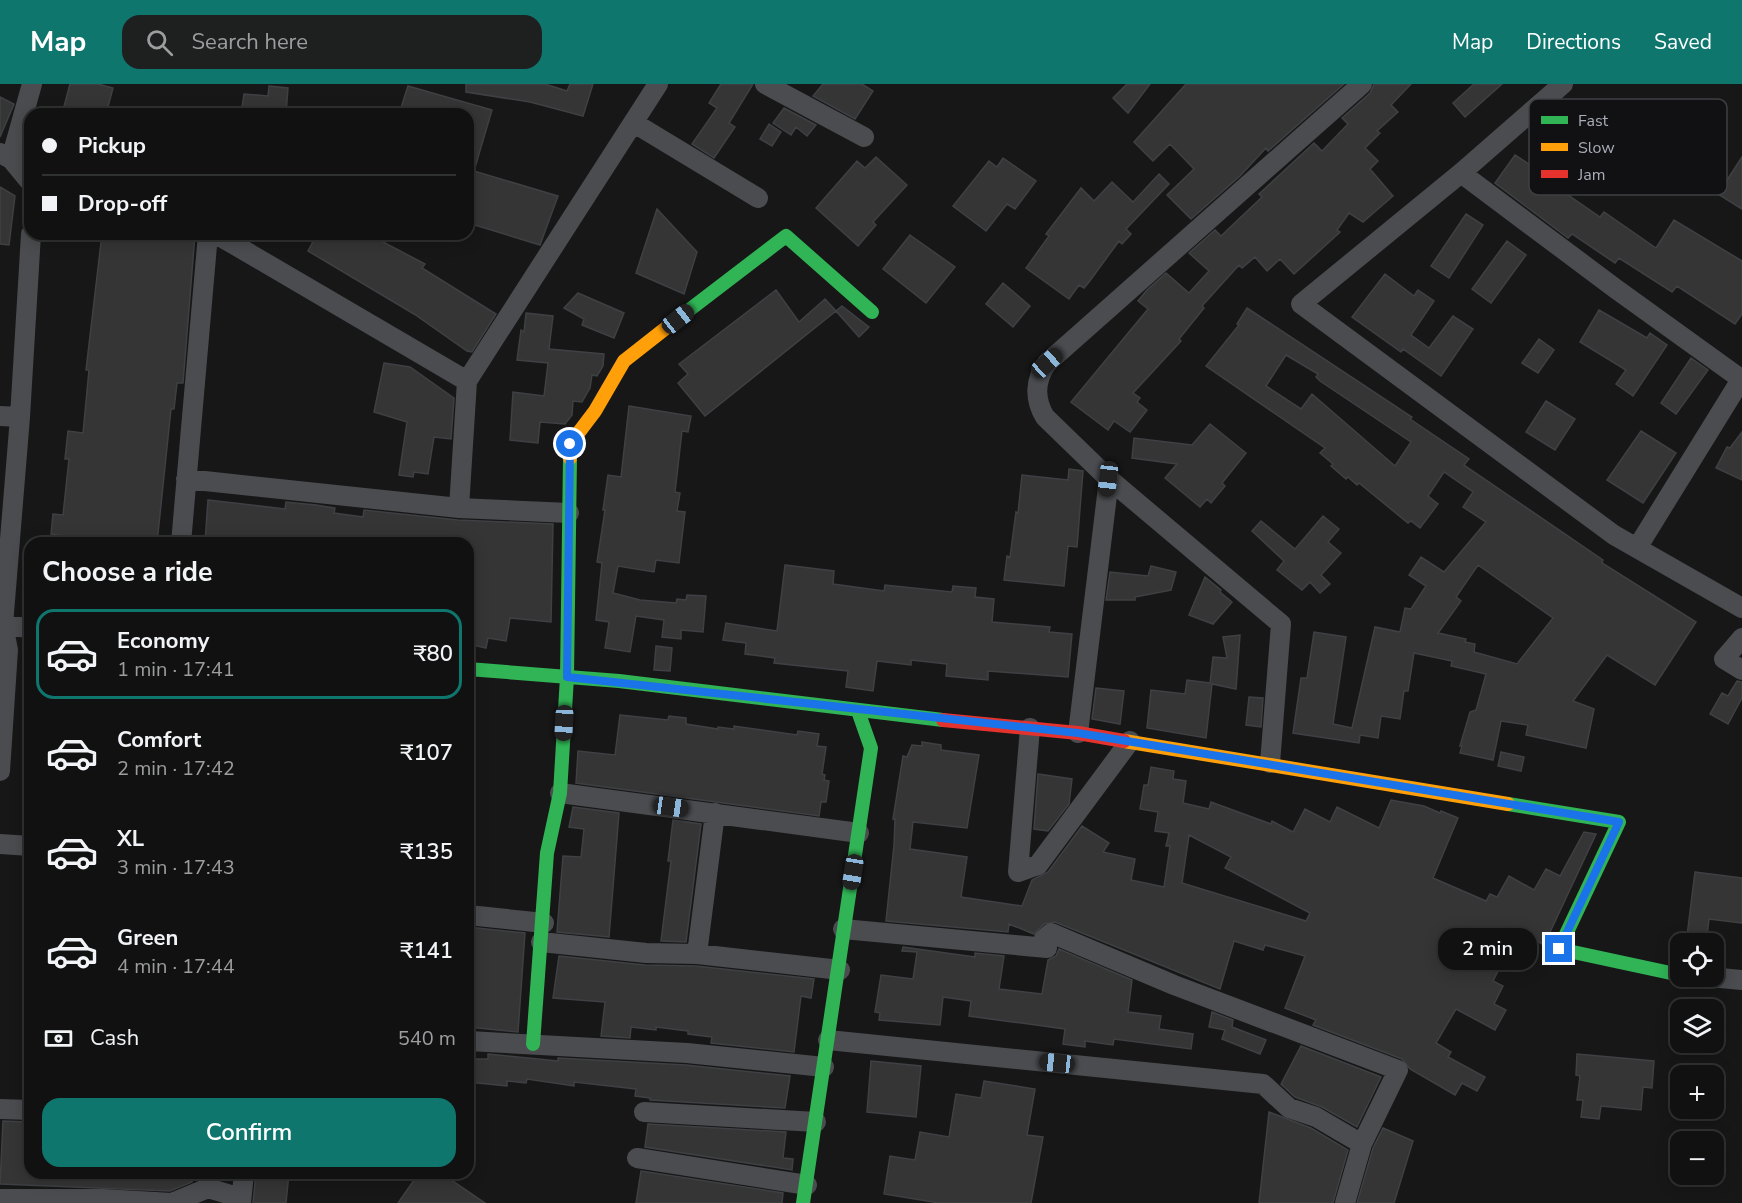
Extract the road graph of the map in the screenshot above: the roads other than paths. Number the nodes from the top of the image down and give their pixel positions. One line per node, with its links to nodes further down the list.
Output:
1 (32, 84): 10 (street)
2 (658, 84): 8 (street)
3 (765, 84): 9 (street)
4 (1563, 84): 6 (street)
5 (1360, 85): 23 (street)
6 (1546, 99)
7 (1529, 114): 11 (street)
8 (634, 123): 13 (street); 19 (street)
9 (864, 137)
10 (6, 156): 12 (street)
11 (1461, 173): 18 (street); 27 (street)
12 (24, 176)
13 (758, 198)
14 (31, 240): 21 (street)
15 (207, 240): 22 (street)
16 (226, 240): 19 (street)
17 (872, 312): 25 (street)
18 (1742, 379): 27 (street)
19 (467, 381): 24 (street)
20 (0, 416): 21 (street)
21 (20, 417): 29 (street)
22 (186, 479): 24 (street); 26 (street)
23 (1108, 479): 37 (street); 39 (street)
24 (459, 508): 25 (street)
25 (569, 513): 34 (street)
26 (181, 537)
27 (1637, 548): 28 (street)
28 (1742, 608)
29 (1, 625): 30 (street); 40 (street)
30 (24, 627)
31 (1742, 638): 33 (street)
32 (474, 669): 34 (street)
33 (1742, 670)
34 (567, 677): 35 (street); 41 (street)
35 (858, 711): 36 (street); 43 (street)
36 (1030, 728): 37 (street); 38 (street)
37 (1078, 733): 38 (street)
38 (1130, 741): 39 (street)
39 (1270, 763): 52 (street)
40 (0, 771)
41 (560, 792): 42 (street); 47 (street)
42 (715, 813): 43 (street); 50 (street)
43 (859, 833): 48 (street)
44 (0, 844): 45 (street)
45 (24, 846)
46 (474, 916): 47 (street)
47 (544, 923): 49 (street)
48 (843, 929): 51 (street); 63 (street)
49 (541, 942): 50 (street); 57 (street)
50 (697, 954): 51 (street)
51 (840, 970): 55 (street)
52 (1670, 973)
53 (1724, 978): 54 (street)
54 (1742, 980)
55 (828, 1040): 58 (street); 63 (street)
56 (474, 1041): 57 (street)
57 (533, 1044): 58 (street)
58 (824, 1067): 62 (street)
59 (0, 1108): 60 (street)
60 (24, 1110)
61 (644, 1112): 62 (street)
62 (816, 1122): 66 (street)
63 (1362, 1144): 70 (street)
64 (637, 1158): 66 (street)
65 (243, 1179): 69 (street)
66 (805, 1194)
67 (0, 1199): 68 (street)
68 (235, 1203)
69 (241, 1203)
70 (1345, 1203)

